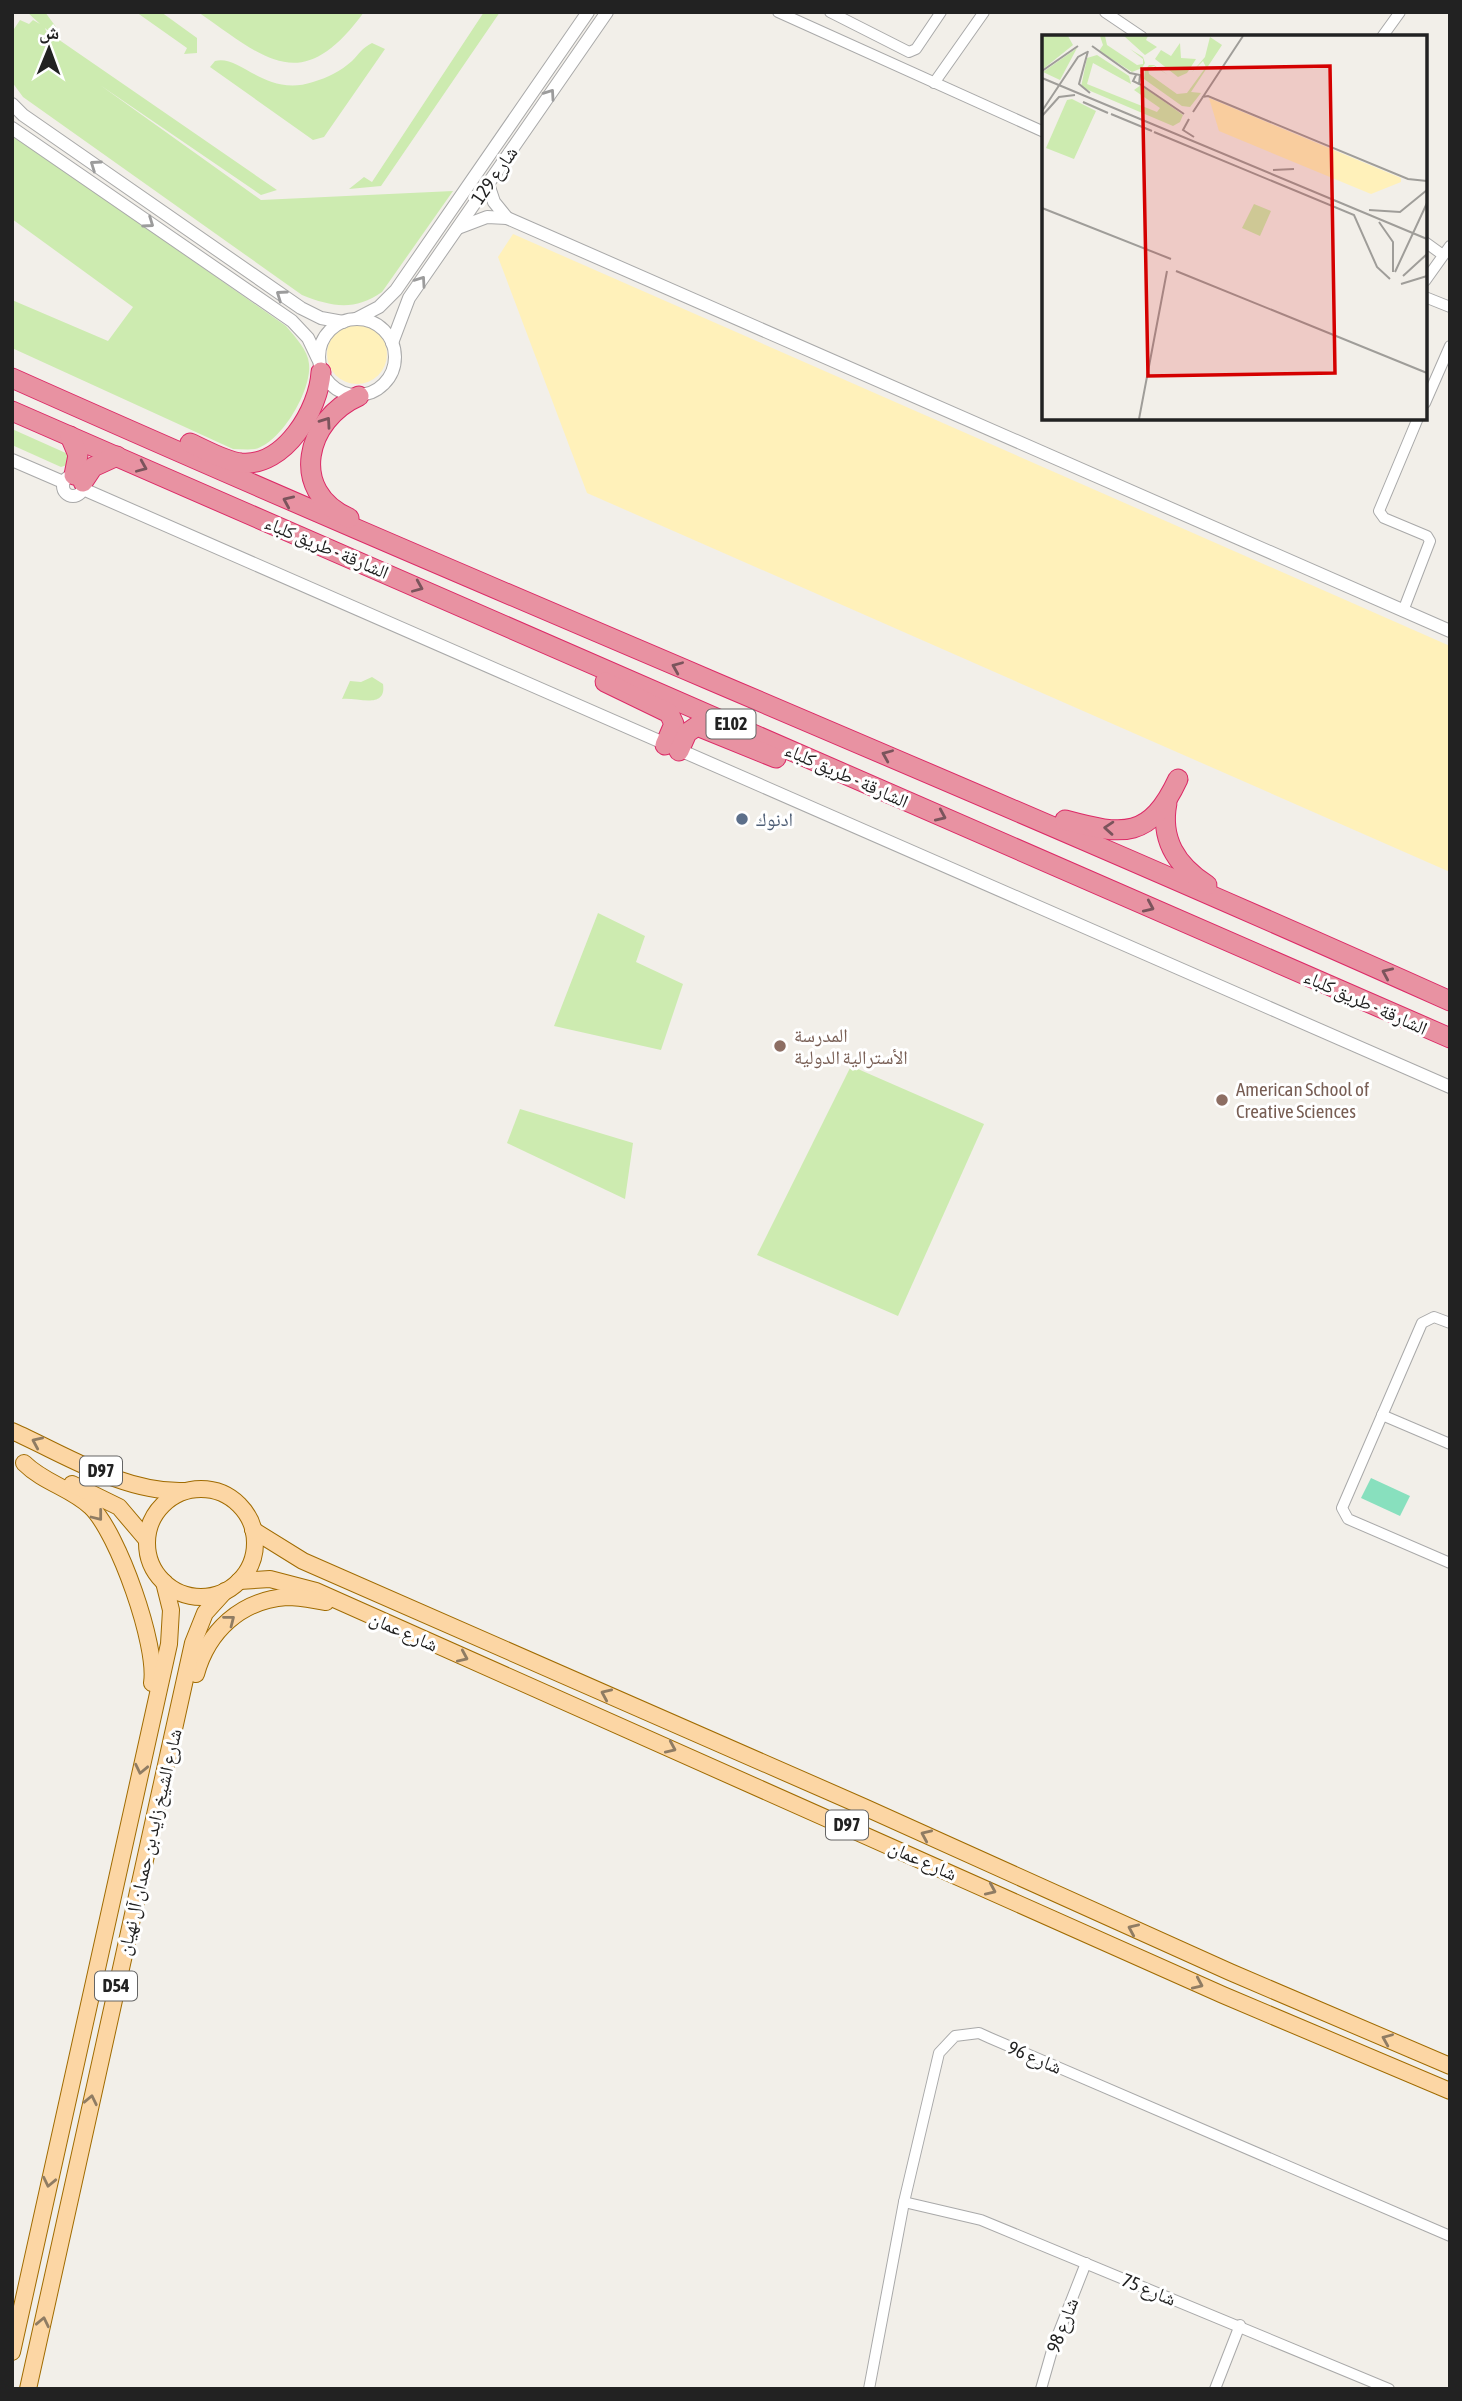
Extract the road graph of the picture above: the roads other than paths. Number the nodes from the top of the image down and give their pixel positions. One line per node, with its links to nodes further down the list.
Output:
1 (588, 12): 23 (street, شارع 129)
2 (607, 12): 15 (street, شارع 129, one-way to 2)
3 (778, 12): 11 (street)
4 (941, 12): 7 (street)
5 (984, 12): 11 (street)
6 (1105, 12): 9 (street)
7 (833, 14)
8 (1394, 14): 10 (street)
9 (1139, 35)
10 (1383, 35)
11 (934, 83): 14 (street)
12 (12, 104): 23 (street, one-way to 12)
13 (12, 128): 27 (street, one-way to 27)
14 (1042, 131)
15 (488, 184): 16 (street); 17 (street, شارع 129)
16 (507, 218): 17 (street); 37 (street)
17 (458, 228): 24 (street, شارع 129, one-way to 17)
18 (1427, 243): 19 (street)
19 (1446, 251): 20 (street)
20 (1427, 278)
21 (1427, 298): 22 (street)
22 (1450, 307)
23 (349, 320): 24 (street); 27 (street)
24 (392, 343): 29 (street)
25 (1450, 346): 30 (street)
26 (12, 365): 27 (highway)
27 (320, 365): 29 (street)
28 (12, 378): 40 (highway, الشارقة - طريق كلباء / E102, one-way to 28)
29 (359, 396): 40 (highway, one-way to 29)
30 (1427, 398)
31 (12, 411): 33 (highway, الشارقة - طريق كلباء / E102)
32 (1418, 420): 37 (street)
33 (70, 436): 34 (highway, الشارقة - طريق كلباء / E102); 36 (highway)
34 (117, 456): 36 (highway); 39 (highway, الشارقة - طريق كلباء / E102, one-way to 39)
35 (12, 460): 36 (street)
36 (76, 482): 41 (street)
37 (1403, 611): 38 (street)
38 (1450, 632)
39 (527, 634): 41 (highway); 43 (highway, الشارقة - طريق كلباء / E102)
40 (616, 642): 45 (highway, الشارقة - طريق كلباء / E102, one-way to 40)
41 (672, 748): 43 (highway); 49 (street)
42 (1178, 779): 44 (highway)
43 (859, 780): 48 (highway, الشارقة - طريق كلباء / E102, one-way to 48)
44 (1167, 802): 45 (highway, one-way to 45); 46 (highway)
45 (1005, 804): 46 (highway, الشارقة - طريق كلباء / E102)
46 (1245, 909): 47 (highway, الشارقة - طريق كلباء / E102, one-way to 46)
47 (1450, 1001)
48 (1450, 1038)
49 (1450, 1087)
50 (1450, 1323): 51 (street)
51 (1382, 1415): 53 (street); 58 (street)
52 (12, 1431): 55 (main road, D97, one-way to 52)
53 (1450, 1444)
54 (18, 1460): 57 (main road, D97); 64 (main road, one-way to 64)
55 (194, 1489): 56 (main road); 57 (main road)
56 (253, 1530): 59 (main road); 65 (main road, شارع عمان / D97, one-way to 56)
57 (147, 1540): 60 (main road)
58 (1450, 1563)
59 (239, 1581): 61 (main road); 62 (main road, شارع عمان / D97)
60 (164, 1582): 61 (main road); 64 (main road, شارع الشيخ زايد بن حمدان آل نهيان / D54)
61 (225, 1591): 63 (main road, شارع الشيخ زايد بن حمدان آل نهيان / D54)
62 (340, 1603): 63 (main road, one-way to 62); 66 (main road, شارع عمان / D97, one-way to 66)
63 (176, 1720): 73 (main road, شارع الشيخ زايد بن حمدان آل نهيان / D54, one-way to 63)
64 (150, 1728): 71 (main road, شارع الشيخ زايد بن حمدان آل نهيان / D54, one-way to 71)
65 (1450, 2066)
66 (1450, 2091)
67 (904, 2202): 68 (street, شارع 96); 69 (street, شارع 75); 74 (street, شارع 96)
68 (1450, 2236)
69 (1086, 2263): 70 (street, شارع 75); 75 (street, شارع 98)
70 (1240, 2326): 76 (street); 77 (street, شارع 75)
71 (12, 2353): 72 (main road)
72 (20, 2389)
73 (28, 2389)
74 (869, 2389)
75 (1041, 2389)
76 (1215, 2389)
77 (1389, 2389)

